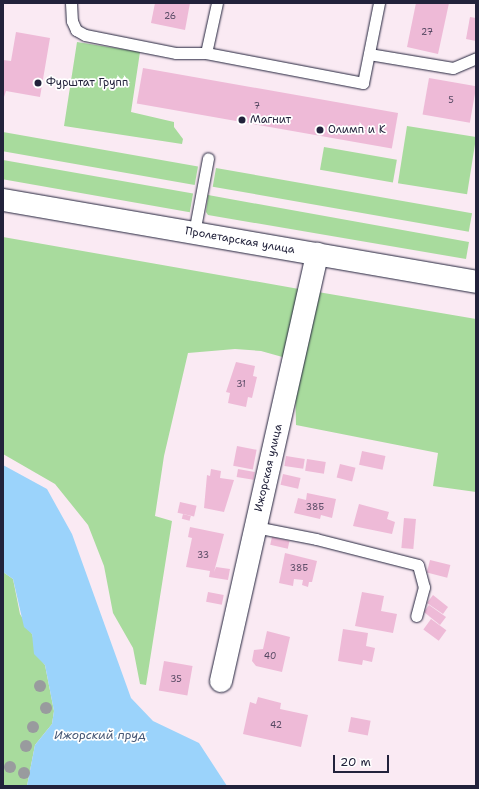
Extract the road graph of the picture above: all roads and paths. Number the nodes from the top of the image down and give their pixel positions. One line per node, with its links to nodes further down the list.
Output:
1 (71, 3): 4 (lane)
2 (217, 3): 4 (lane)
3 (379, 3): 5 (lane)
4 (206, 53): 5 (lane)
5 (369, 54): 6 (lane)
6 (476, 58)
7 (208, 158): 9 (lane)
8 (3, 200): 9 (main road, Пролетарская улица)
9 (194, 233): 10 (main road, Пролетарская улица)
10 (317, 254): 11 (main road, Пролетарская улица); 12 (main road, Ижорская улица)
11 (476, 282)
12 (255, 527): 13 (lane); 14 (main road, Ижорская улица)
13 (416, 616)
14 (221, 682)

